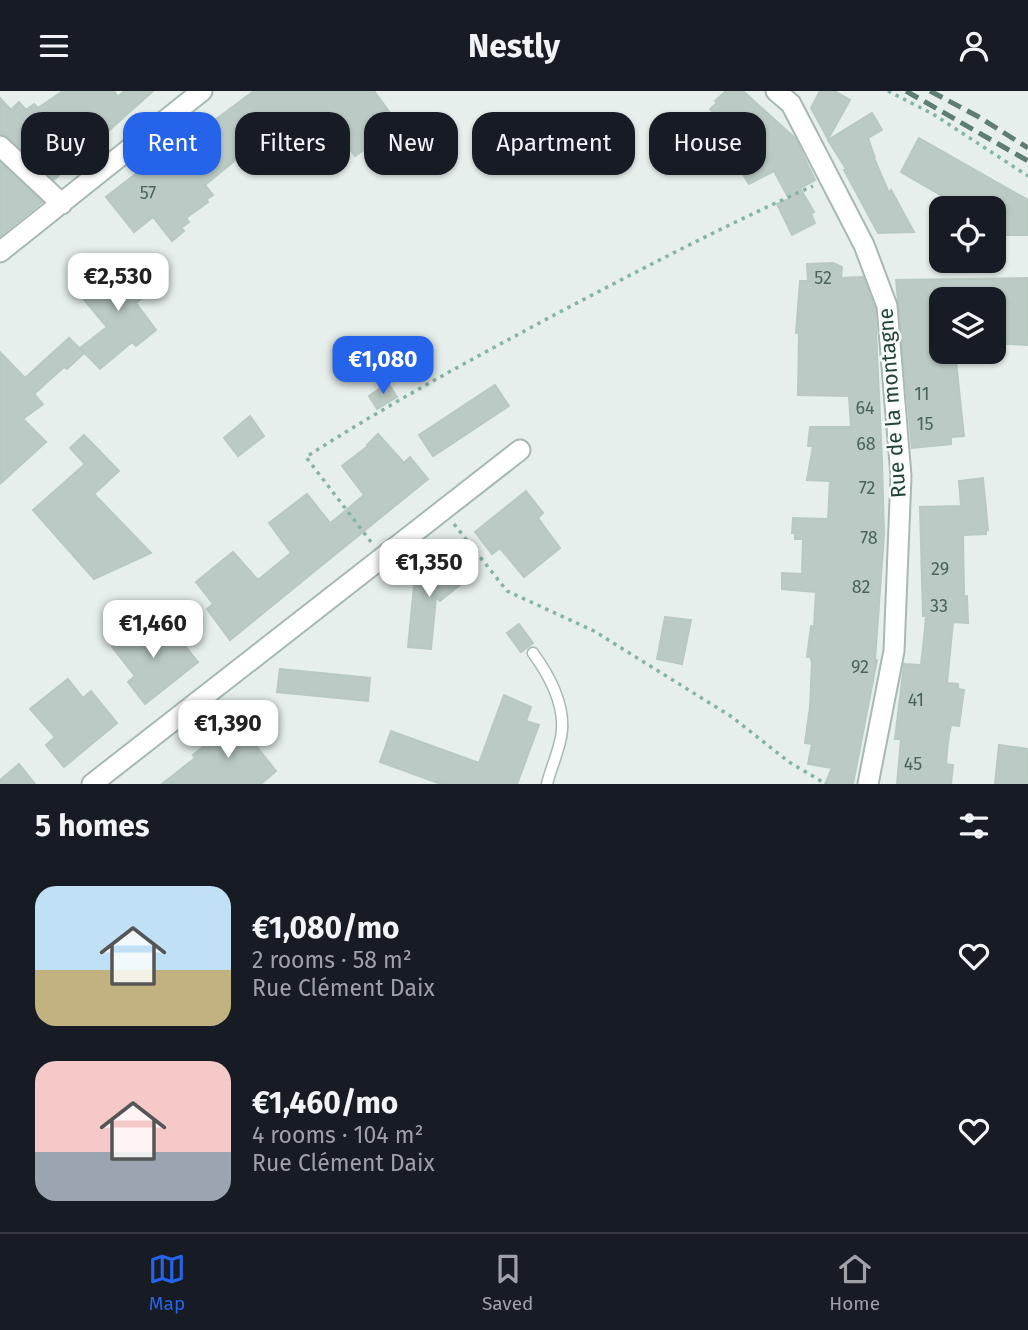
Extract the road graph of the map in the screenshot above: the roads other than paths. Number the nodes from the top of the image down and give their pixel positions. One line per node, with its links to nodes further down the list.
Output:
1 (202, 91): 4 (street)
2 (776, 91): 10 (street, Rue de la montagne)
3 (0, 146): 4 (street)
4 (62, 204): 5 (street)
5 (0, 252)
6 (520, 450): 8 (street)
7 (533, 653): 9 (lane)
8 (92, 784)
9 (547, 784)
10 (868, 784)

